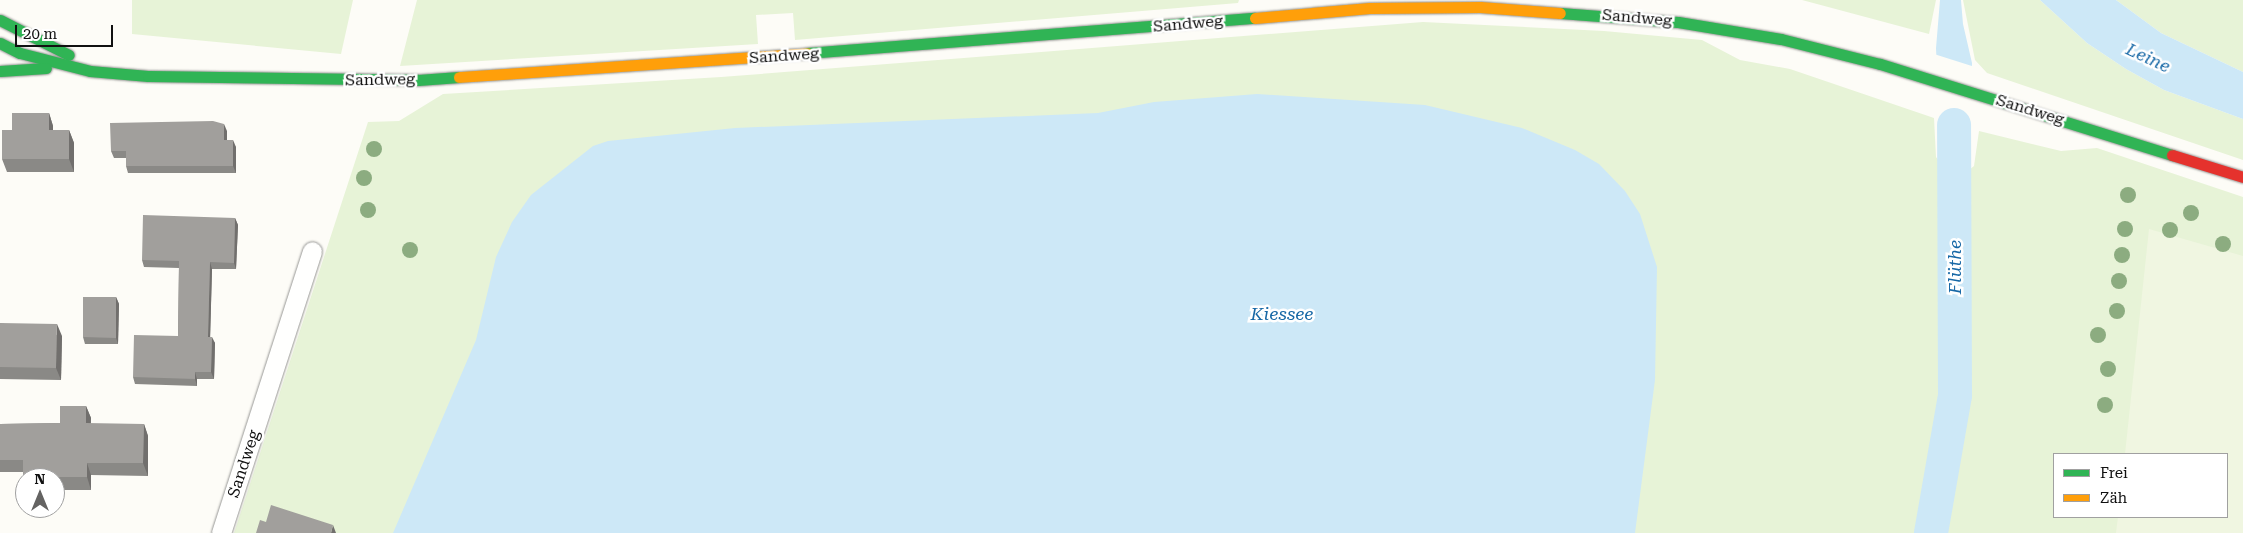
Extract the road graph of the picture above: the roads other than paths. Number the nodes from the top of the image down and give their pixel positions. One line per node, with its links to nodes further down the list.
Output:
1 (0, 20): 5 (street, Sandweg)
2 (0, 43): 3 (street, Sandweg)
3 (66, 67): 4 (street); 5 (street, Sandweg)
4 (0, 71)
5 (112, 72): 6 (street, Sandweg)
6 (2243, 178)
7 (312, 252): 8 (lane, Sandweg)
8 (221, 533)

